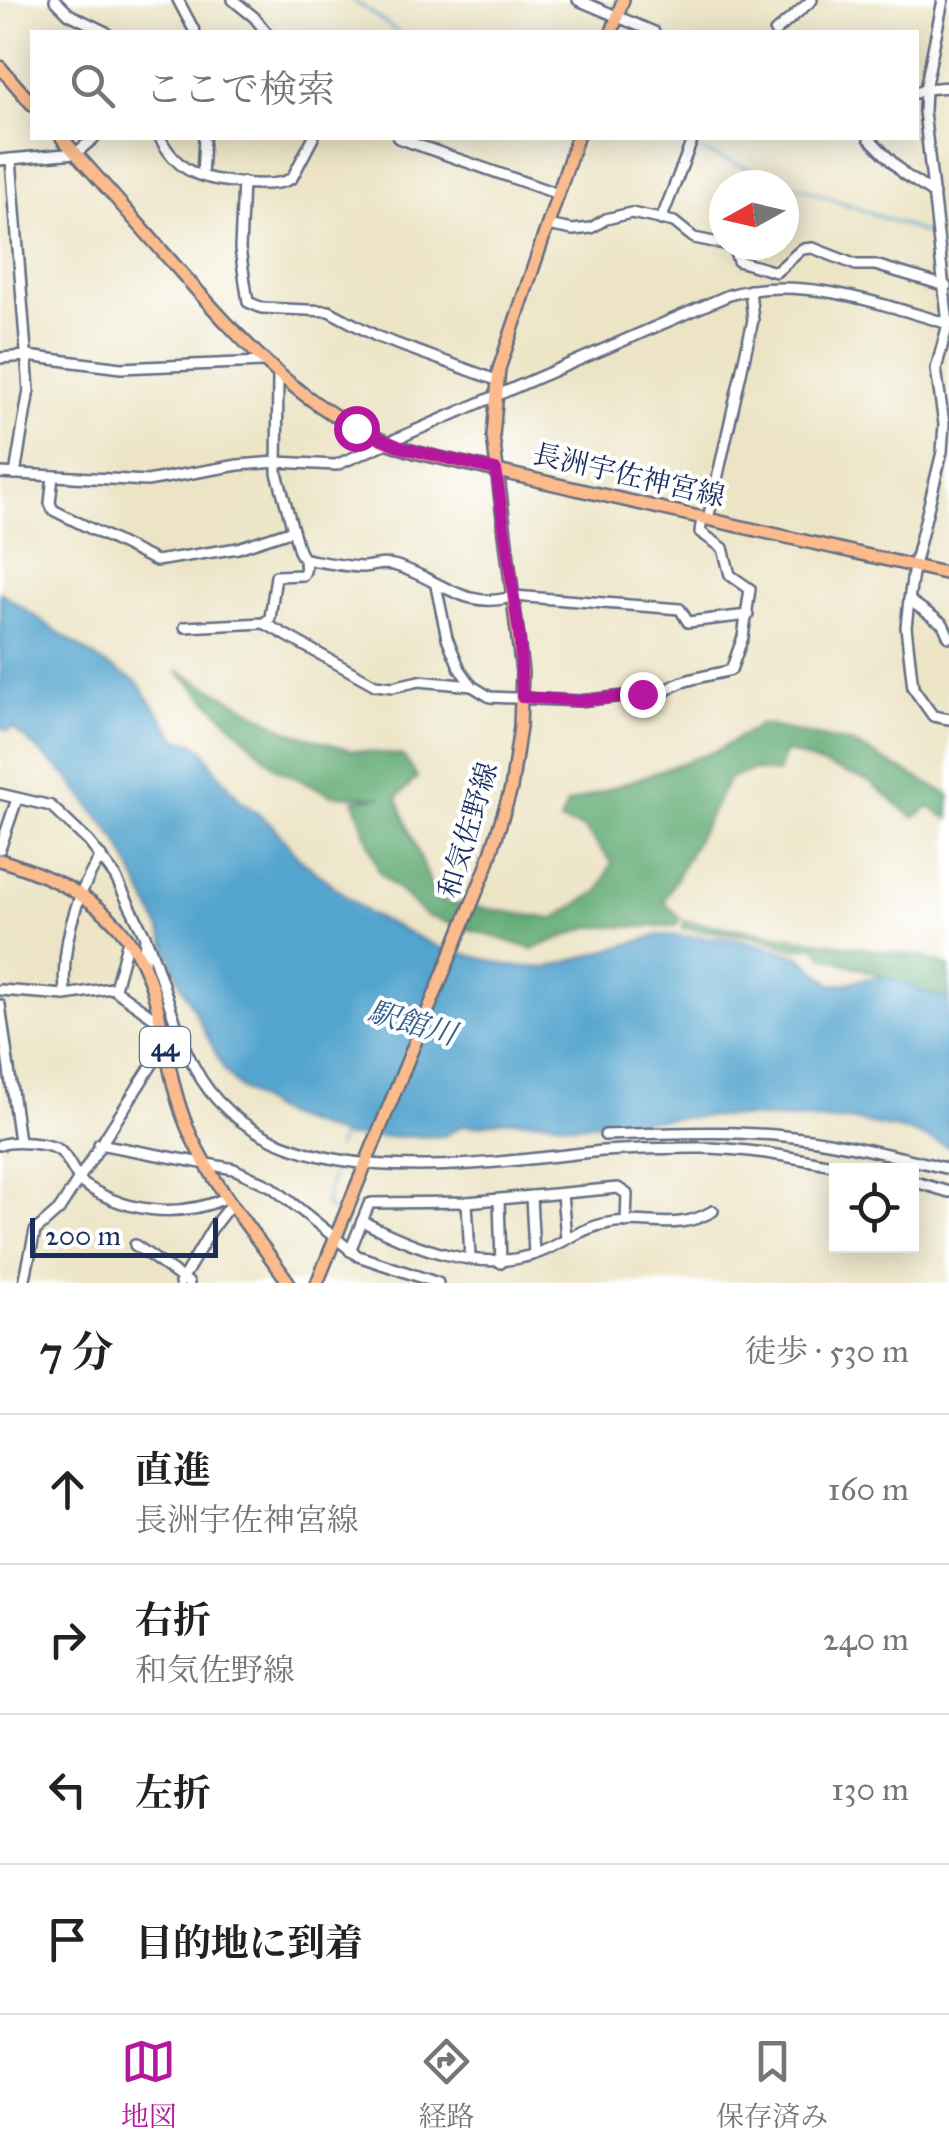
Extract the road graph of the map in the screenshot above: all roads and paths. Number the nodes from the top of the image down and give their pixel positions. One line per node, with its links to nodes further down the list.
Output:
1 (56, 0): 9 (street)
2 (178, 0): 10 (street)
3 (233, 0): 11 (street)
4 (578, 0): 8 (street)
5 (623, 0): 8 (main road)
6 (812, 0): 14 (street)
7 (943, 0): 17 (street)
8 (616, 19): 12 (main road); 13 (street)
9 (102, 30)
10 (193, 30)
11 (264, 30)
12 (613, 30)
13 (648, 30)
14 (777, 30)
15 (0, 67): 18 (main road)
16 (949, 87): 17 (street)
17 (921, 91): 33 (street)
18 (30, 102)
19 (64, 140): 28 (main road, 長洲宇佐神宮線)
20 (92, 140): 28 (street)
21 (162, 140): 30 (street)
22 (204, 140): 30 (street)
23 (311, 140): 31 (street)
24 (404, 140): 32 (street)
25 (575, 140): 32 (main road, 和気佐野線)
26 (692, 140): 35 (street)
27 (872, 140): 33 (street)
28 (76, 153): 29 (street); 46 (main road, 長洲宇佐神宮線)
29 (6, 160): 44 (street)
30 (202, 176): 31 (street)
31 (243, 182): 48 (street)
32 (558, 194): 36 (main road, 和気佐野線)
33 (934, 197): 34 (street); 41 (street)
34 (949, 200)
35 (661, 220): 36 (street); 37 (street)
36 (547, 225): 48 (main road, 和気佐野線)
37 (709, 241)
38 (799, 252): 41 (street)
39 (738, 260): 40 (street)
40 (790, 260)
41 (947, 286): 43 (street)
42 (750, 290): 43 (street); 49 (street); 57 (street)
43 (948, 324): 50 (street)
44 (27, 356): 45 (street); 46 (street); 55 (street)
45 (0, 358)
46 (263, 362): 47 (main road, 長洲宇佐神宮線)
47 (278, 375): 51 (main road, 長洲宇佐神宮線); 52 (street)
48 (496, 380): 49 (main road, 和気佐野線)
49 (494, 394): 51 (street); 53 (main road, 和気佐野線)
50 (946, 438): 60 (street)
51 (385, 441): 52 (street); 53 (main road, 長洲宇佐神宮線)
52 (277, 462): 56 (street); 58 (street)
53 (496, 470): 57 (main road, 長洲宇佐神宮線); 63 (main road, 和気佐野線)
54 (0, 473): 55 (street)
55 (16, 474): 56 (street)
56 (53, 476): 58 (street)
57 (705, 519): 60 (main road, 長洲宇佐神宮線); 65 (street)
58 (293, 530): 59 (street)
59 (305, 559): 62 (street); 66 (street)
60 (914, 566): 61 (main road, 長洲宇佐神宮線); 64 (street)
61 (949, 574)
62 (436, 586): 63 (street); 69 (street)
63 (514, 596): 65 (street); 70 (main road, 和気佐野線)
64 (909, 600): 68 (street); 71 (street)
65 (748, 615): 70 (street)
66 (264, 623): 67 (street); 69 (street)
67 (186, 627)
68 (949, 637)
69 (472, 686): 70 (street)
70 (522, 697): 92 (main road, 和気佐野線)
71 (949, 719)
72 (0, 794): 73 (street)
73 (17, 799): 74 (street); 75 (street)
74 (0, 849)
75 (101, 856): 77 (street); 78 (street)
76 (0, 860): 77 (main road, 44)
77 (81, 893): 79 (main road, 44); 83 (street)
78 (145, 936): 80 (street); 92 (street)
79 (128, 940): 80 (main road, 44); 81 (street)
80 (144, 968): 85 (main road, 44)
81 (115, 988): 83 (street); 85 (street)
82 (0, 990): 83 (street)
83 (65, 995)
84 (0, 1005): 88 (street)
85 (160, 1022): 86 (main road, 44)
86 (164, 1046): 89 (street); 91 (main road, 44)
87 (604, 1135): 94 (street)
88 (19, 1141): 90 (street); 95 (street)
89 (99, 1144): 91 (street); 95 (street)
90 (0, 1145)
91 (204, 1162): 101 (main road, 44); 107 (street)
92 (367, 1162): 93 (street); 107 (main road, 和気佐野線)
93 (829, 1164)
94 (949, 1169)
95 (79, 1180): 101 (street); 114 (street)
96 (919, 1183): 97 (street)
97 (949, 1192)
98 (562, 1194): 99 (street); 105 (street); 106 (street)
99 (532, 1196): 100 (street); 110 (street)
100 (499, 1200): 102 (street); 112 (street)
101 (228, 1202): 113 (street); 115 (main road, 44)
102 (467, 1202): 104 (street); 111 (street)
103 (713, 1210): 105 (street)
104 (362, 1220): 109 (street); 111 (street)
105 (626, 1222): 106 (street)
106 (566, 1238): 110 (street)
107 (335, 1240): 109 (street); 116 (main road, 和気佐野線)
108 (135, 1245): 113 (street)
109 (350, 1252): 117 (street)
110 (534, 1254): 112 (street)
111 (470, 1258): 112 (street)
112 (502, 1262)
113 (184, 1282)
114 (24, 1283)
115 (289, 1283)
116 (316, 1283)
117 (438, 1283)

